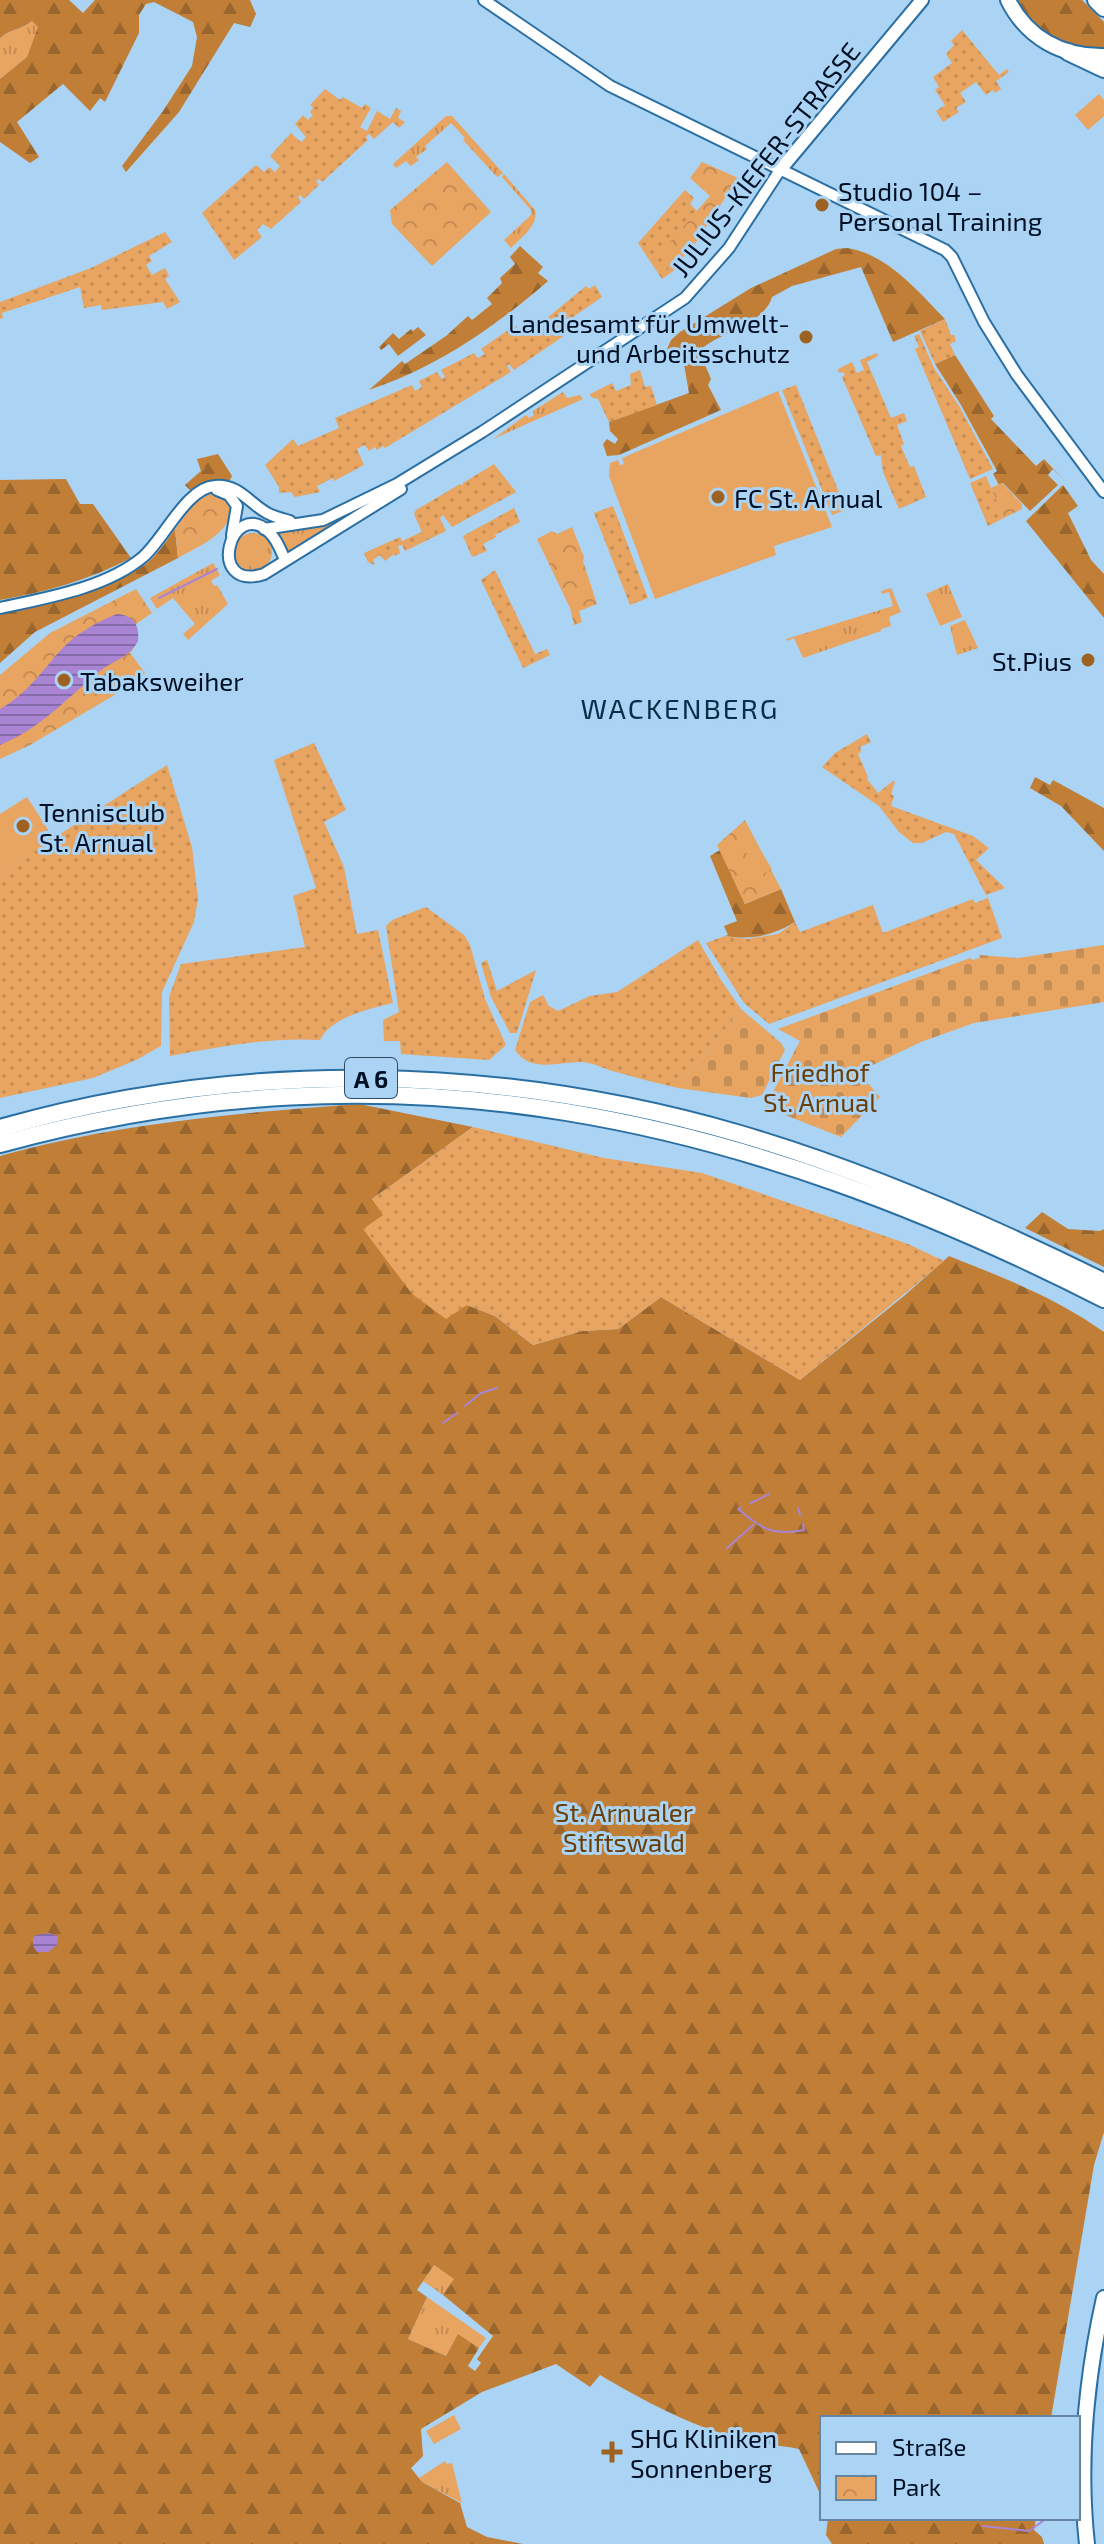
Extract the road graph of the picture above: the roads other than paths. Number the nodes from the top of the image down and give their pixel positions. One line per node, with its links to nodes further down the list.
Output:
1 (484, 0): 11 (street)
2 (922, 0): 11 (main road, JULIUS-KIEFER-STRASSE)
3 (999, 0): 7 (main road)
4 (1008, 0): 7 (main road)
5 (1096, 0): 6 (highway)
6 (1104, 8)
7 (1019, 17): 8 (main road)
8 (1068, 52): 9 (main road); 10 (highway)
9 (1104, 56)
10 (1104, 69)
11 (780, 170): 12 (street, JULIUS-KIEFER-STRASSE); 13 (street)
12 (432, 465): 16 (street, JULIUS-KIEFER-STRASSE); 20 (street, JULIUS-KIEFER-STRASSE)
13 (1104, 492)
14 (196, 494): 15 (street); 18 (street); 22 (street)
15 (260, 509): 16 (street); 17 (street)
16 (300, 523): 17 (street, JULIUS-KIEFER-STRASSE)
17 (263, 528): 18 (street, JULIUS-KIEFER-STRASSE); 19 (street)
18 (232, 537): 21 (street, JULIUS-KIEFER-STRASSE)
19 (276, 543): 20 (street); 21 (street)
20 (285, 560): 21 (street, JULIUS-KIEFER-STRASSE)
21 (272, 567)
22 (0, 608)
23 (0, 1128): 24 (highway, A 6)
24 (741, 1143): 25 (highway, A 6); 26 (highway, A 6)
25 (0, 1144)
26 (763, 1150): 27 (highway, A 6); 28 (highway, A 6)
27 (1104, 1282)
28 (1104, 1299)
29 (1104, 2298): 30 (main road)
30 (1087, 2544)

